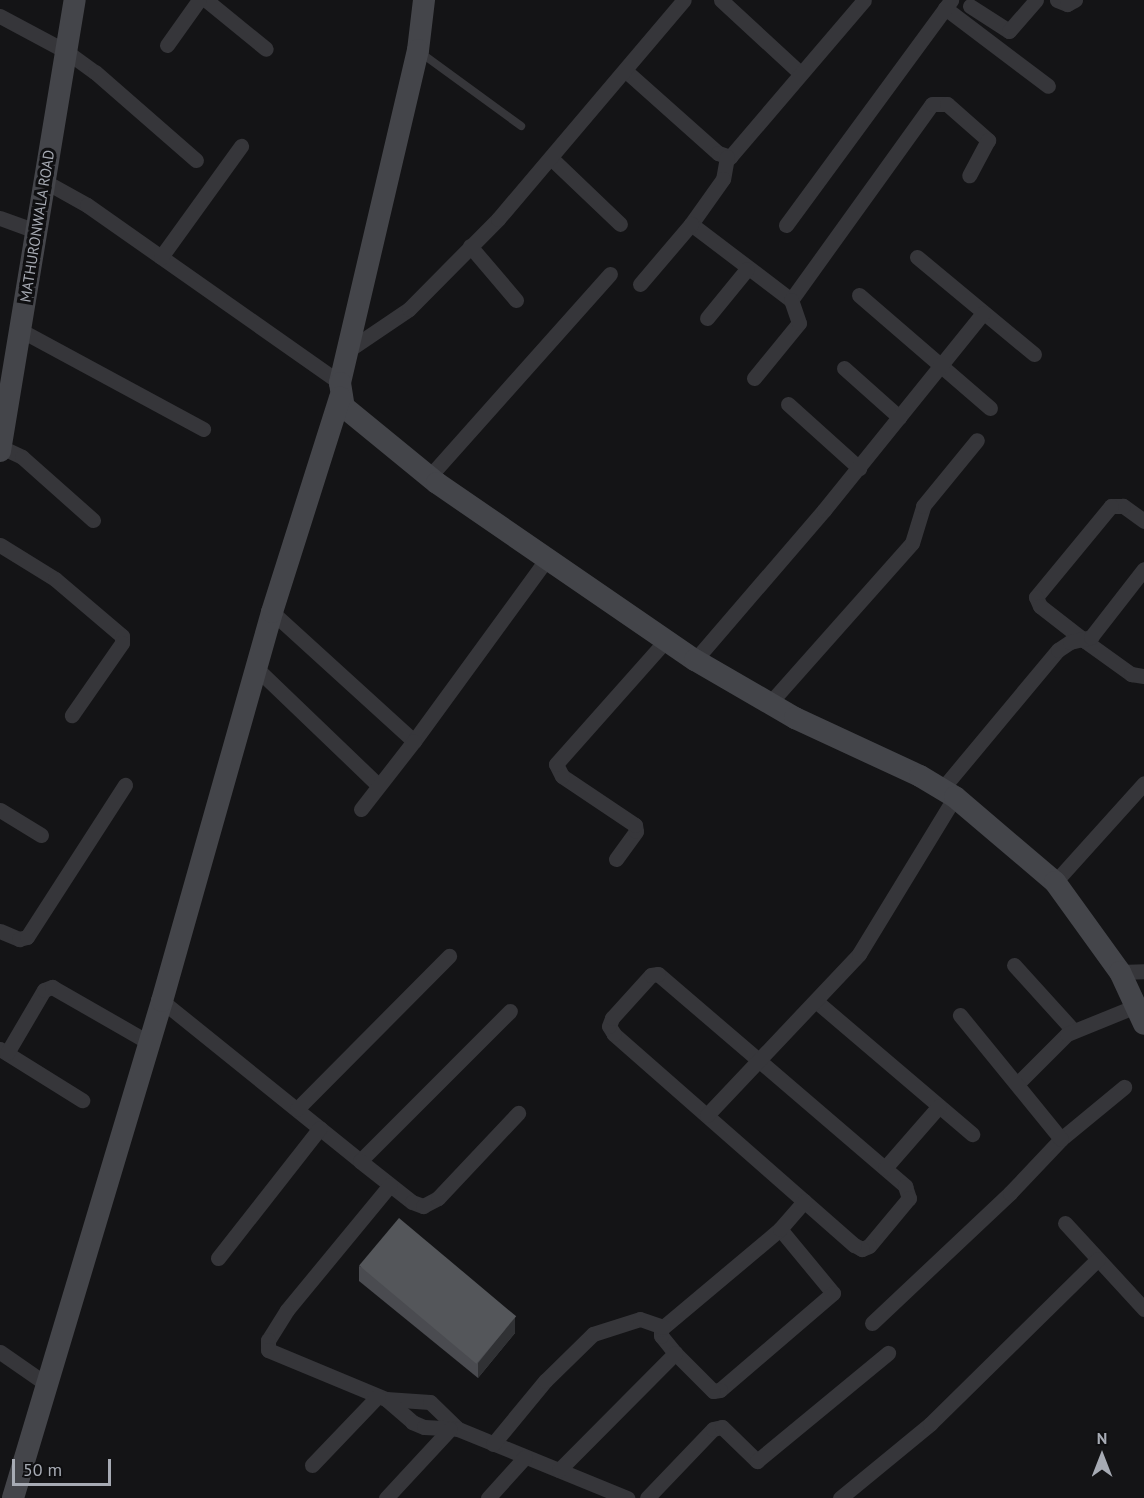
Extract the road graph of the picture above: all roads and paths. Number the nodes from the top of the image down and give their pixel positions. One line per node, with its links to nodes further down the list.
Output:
1 (75, 0): 17 (street, MATHURONWALA ROAD)
2 (200, 0): 14 (street)
3 (206, 0): 15 (street)
4 (424, 0): 16 (street)
5 (684, 0): 18 (street)
6 (721, 0): 19 (street)
7 (864, 0): 19 (street)
8 (1036, 0): 11 (street)
9 (1057, 0): 10 (street)
10 (1075, 0)
11 (969, 2)
12 (948, 4): 20 (street); 31 (street)
13 (0, 16): 17 (street)
14 (167, 45)
15 (266, 49)
16 (418, 50): 21 (lane); 45 (street)
17 (68, 52): 25 (street); 27 (street, MATHURONWALA ROAD)
18 (627, 72): 23 (street); 24 (street)
19 (800, 73): 23 (street)
20 (1048, 86)
21 (521, 126)
22 (241, 146): 35 (street)
23 (727, 157): 30 (street)
24 (552, 159): 29 (street); 33 (street)
25 (196, 160)
26 (969, 175): 41 (street)
27 (44, 181): 32 (street, MATHURONWALA ROAD); 35 (street)
28 (0, 218): 32 (street)
29 (620, 224)
30 (691, 224): 36 (street); 38 (street)
31 (786, 225)
32 (35, 231): 44 (street, MATHURONWALA ROAD)
33 (470, 246): 40 (street); 45 (street)
34 (917, 257): 42 (street)
35 (161, 258): 50 (street)
36 (747, 269): 41 (street); 43 (street)
37 (610, 274): 58 (street)
38 (640, 284)
39 (860, 295): 47 (street)
40 (516, 300)
41 (791, 300): 49 (street)
42 (983, 313): 46 (street); 47 (street)
43 (707, 318)
44 (22, 331): 54 (street); 56 (street, MATHURONWALA ROAD)
45 (347, 351): 50 (street)
46 (1034, 354)
47 (942, 366): 52 (street); 53 (street)
48 (844, 368): 53 (street)
49 (754, 378)
50 (340, 390): 58 (street); 64 (street)
51 (788, 404): 57 (street)
52 (990, 408)
53 (899, 417): 57 (street)
54 (203, 429)
55 (977, 440): 70 (street)
56 (0, 449): 59 (street)
57 (859, 468): 67 (street)
58 (429, 477): 62 (street)
59 (93, 520)
60 (1144, 521): 66 (street)
61 (0, 545): 71 (street)
62 (546, 560): 65 (street); 72 (street)
63 (1144, 569): 66 (street)
64 (272, 612): 68 (street); 72 (street)
65 (667, 639): 67 (street); 80 (street)
66 (1085, 641): 69 (street); 76 (street)
67 (696, 660): 70 (street)
68 (256, 668): 75 (street); 87 (street)
69 (1144, 676)
70 (769, 704): 76 (street)
71 (72, 715)
72 (414, 741): 75 (street)
73 (1144, 783): 81 (street)
74 (125, 785): 82 (street)
75 (378, 785): 77 (street)
76 (948, 793): 81 (street); 88 (street)
77 (361, 809)
78 (0, 810): 79 (street)
79 (41, 835)
80 (615, 859)
81 (1055, 882): 86 (street)
82 (0, 931)
83 (449, 956): 100 (street)
84 (1014, 964): 92 (street)
85 (1144, 971): 86 (street)
86 (1120, 972): 90 (street)
87 (162, 1001): 93 (street); 100 (street)
88 (817, 1002): 95 (street); 99 (street)
89 (510, 1011): 106 (street)
90 (1141, 1011): 92 (street)
91 (960, 1015): 96 (street)
92 (1073, 1030): 96 (street)
93 (148, 1042): 94 (street); 120 (street)
94 (3, 1051): 98 (street)
95 (760, 1060): 102 (street); 102 (street); 107 (street)
96 (1018, 1083): 105 (street)
97 (1124, 1087): 105 (street)
98 (82, 1100)
99 (939, 1106): 104 (street); 107 (street)
100 (297, 1109): 103 (street)
101 (518, 1113): 108 (street)
102 (707, 1115): 109 (street)
103 (320, 1128): 106 (street); 112 (street)
104 (972, 1134)
105 (1061, 1139): 115 (street)
106 (360, 1161): 108 (street)
107 (885, 1168): 109 (street)
108 (390, 1185): 121 (street)
109 (804, 1201): 111 (street)
110 (1065, 1223): 113 (street)
111 (780, 1229): 116 (street); 118 (street)
112 (218, 1258)
113 (1098, 1259): 114 (street); 133 (street)
114 (1144, 1310)
115 (873, 1323)
116 (663, 1327): 118 (street); 123 (street)
117 (0, 1352): 120 (street)
118 (675, 1353): 126 (street)
119 (888, 1353): 132 (street)
120 (46, 1384): 128 (street)
121 (382, 1397): 122 (street); 122 (street); 125 (street)
122 (454, 1429): 123 (street); 129 (street)
123 (493, 1444): 124 (street)
124 (525, 1457): 126 (street); 130 (street)
125 (312, 1465)
126 (559, 1470): 127 (street)
127 (599, 1493): 131 (street)
128 (14, 1498)
129 (386, 1498)
130 (488, 1498)
131 (627, 1498)
132 (647, 1498)
133 (840, 1498)

